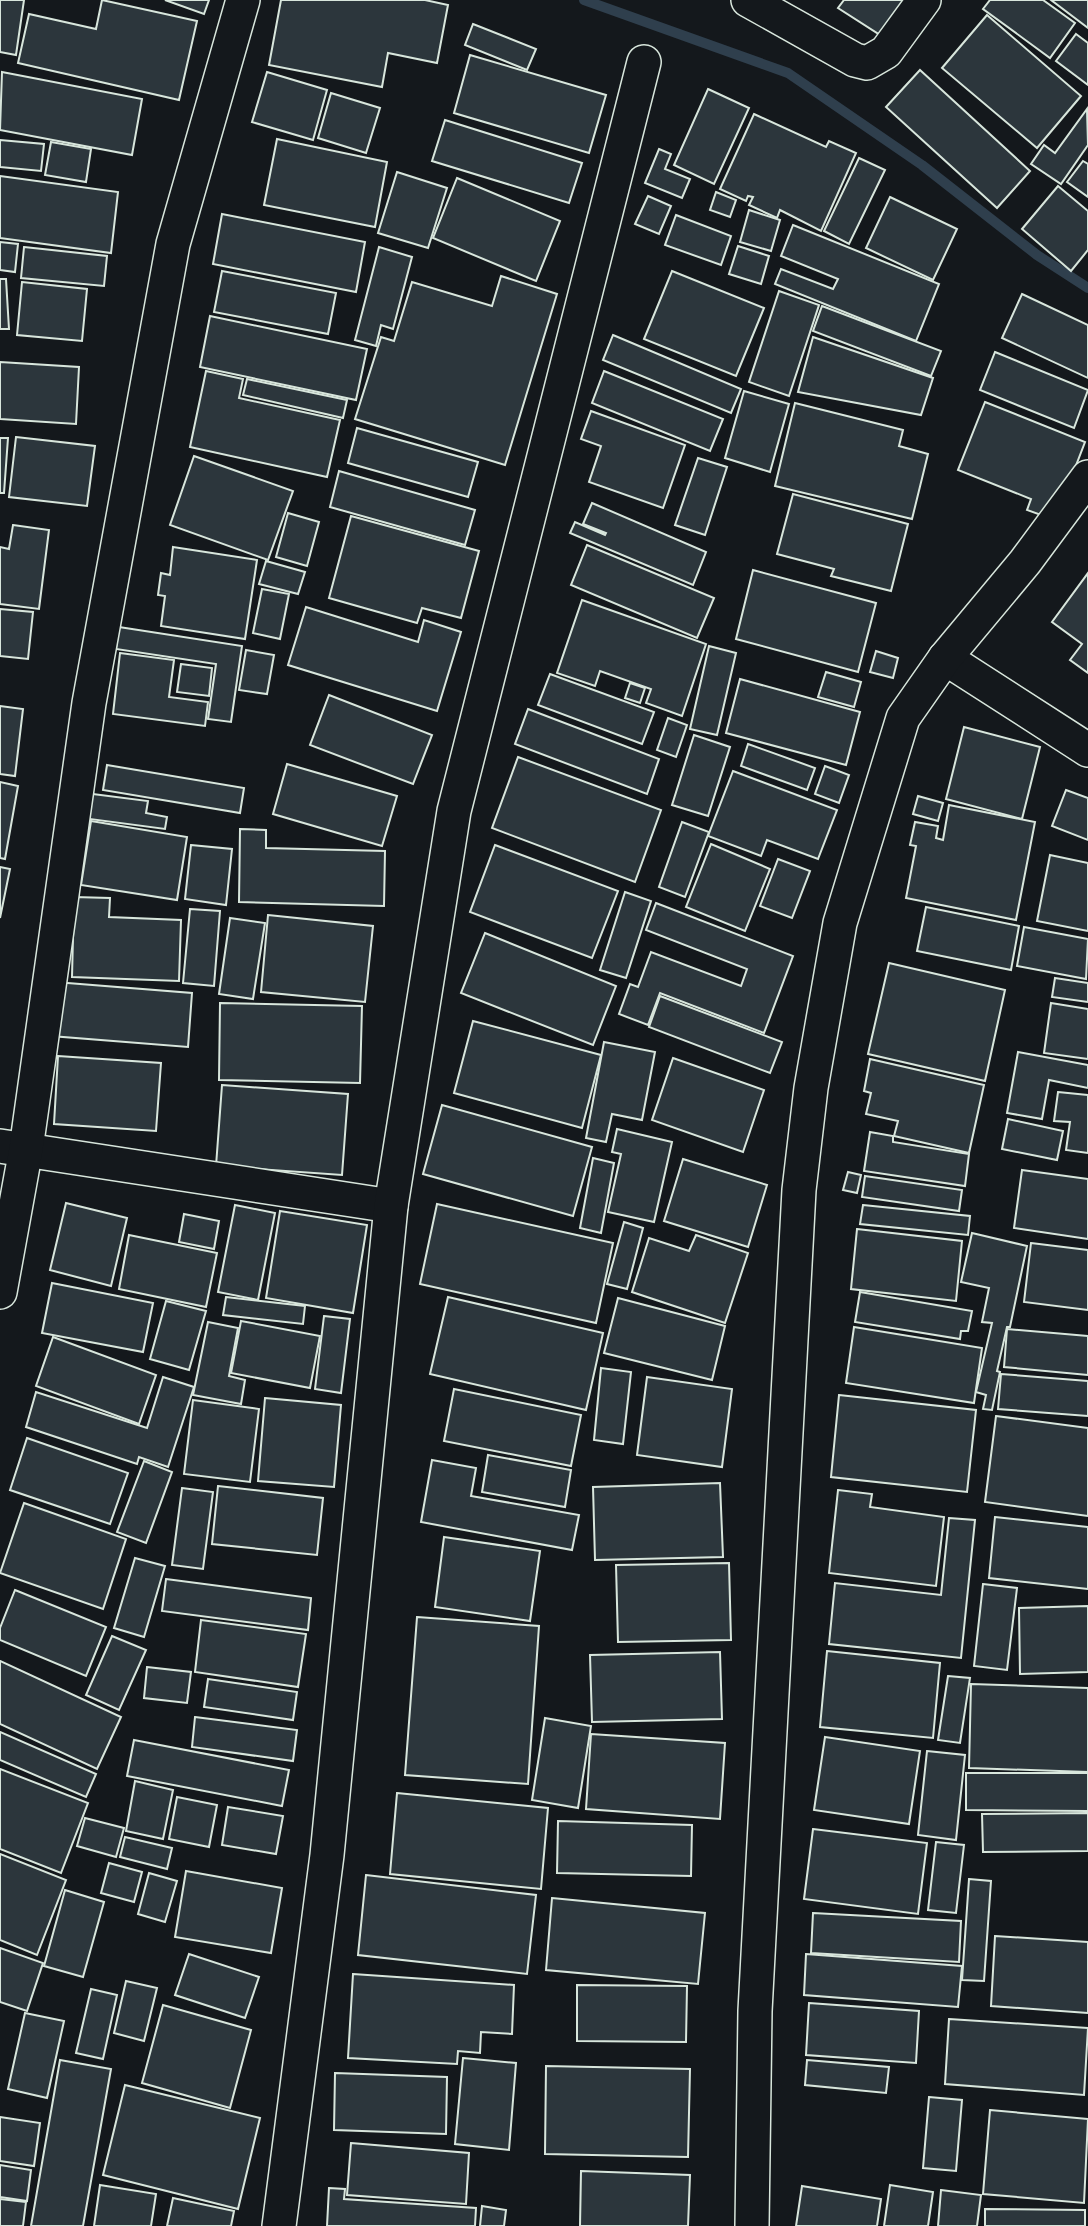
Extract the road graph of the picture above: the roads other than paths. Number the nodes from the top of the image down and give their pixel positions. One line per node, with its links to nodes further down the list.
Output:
1 (243, 0): 8 (street)
2 (748, 0): 3 (street)
3 (924, 0)
4 (643, 62): 9 (street)
5 (1088, 477): 6 (street)
6 (945, 658): 7 (street); 12 (street)
7 (1088, 750)
8 (13, 1148): 9 (street); 10 (street)
9 (391, 1206): 11 (street)
10 (0, 1292)
11 (279, 2226)
12 (752, 2226)

